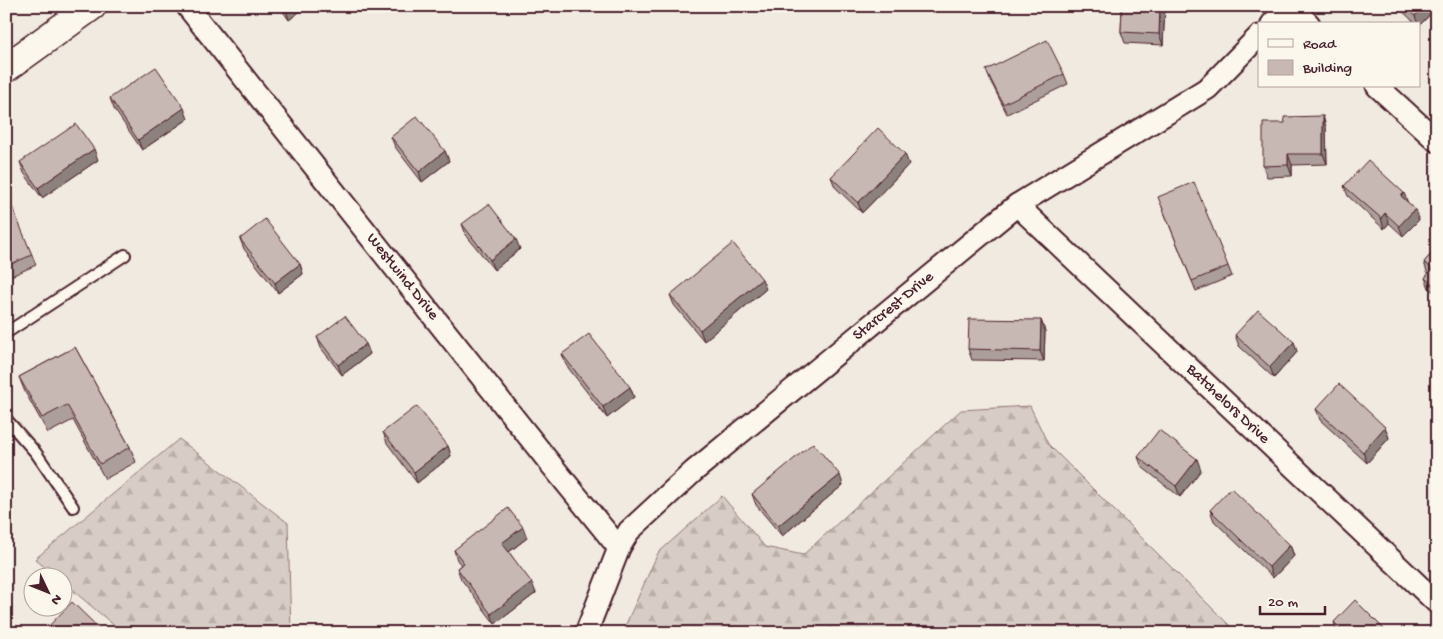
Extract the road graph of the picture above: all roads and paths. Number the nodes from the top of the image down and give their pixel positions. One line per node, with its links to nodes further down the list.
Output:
1 (92, 6): 7 (main road)
2 (187, 6): 15 (street, Westwind Drive)
3 (1290, 6): 4 (street); 5 (street)
4 (1274, 22)
5 (1307, 22)
6 (1258, 37): 10 (street, Starcrest Drive)
7 (6, 68)
8 (1379, 88): 9 (street)
9 (1437, 140)
10 (1017, 205): 15 (street, Starcrest Drive); 16 (street, Batchelors Drive)
11 (125, 255): 12 (lane)
12 (6, 333)
13 (6, 419): 14 (lane)
14 (73, 507)
15 (619, 548): 17 (street, Starcrest Drive)
16 (1437, 603)
17 (586, 633)

